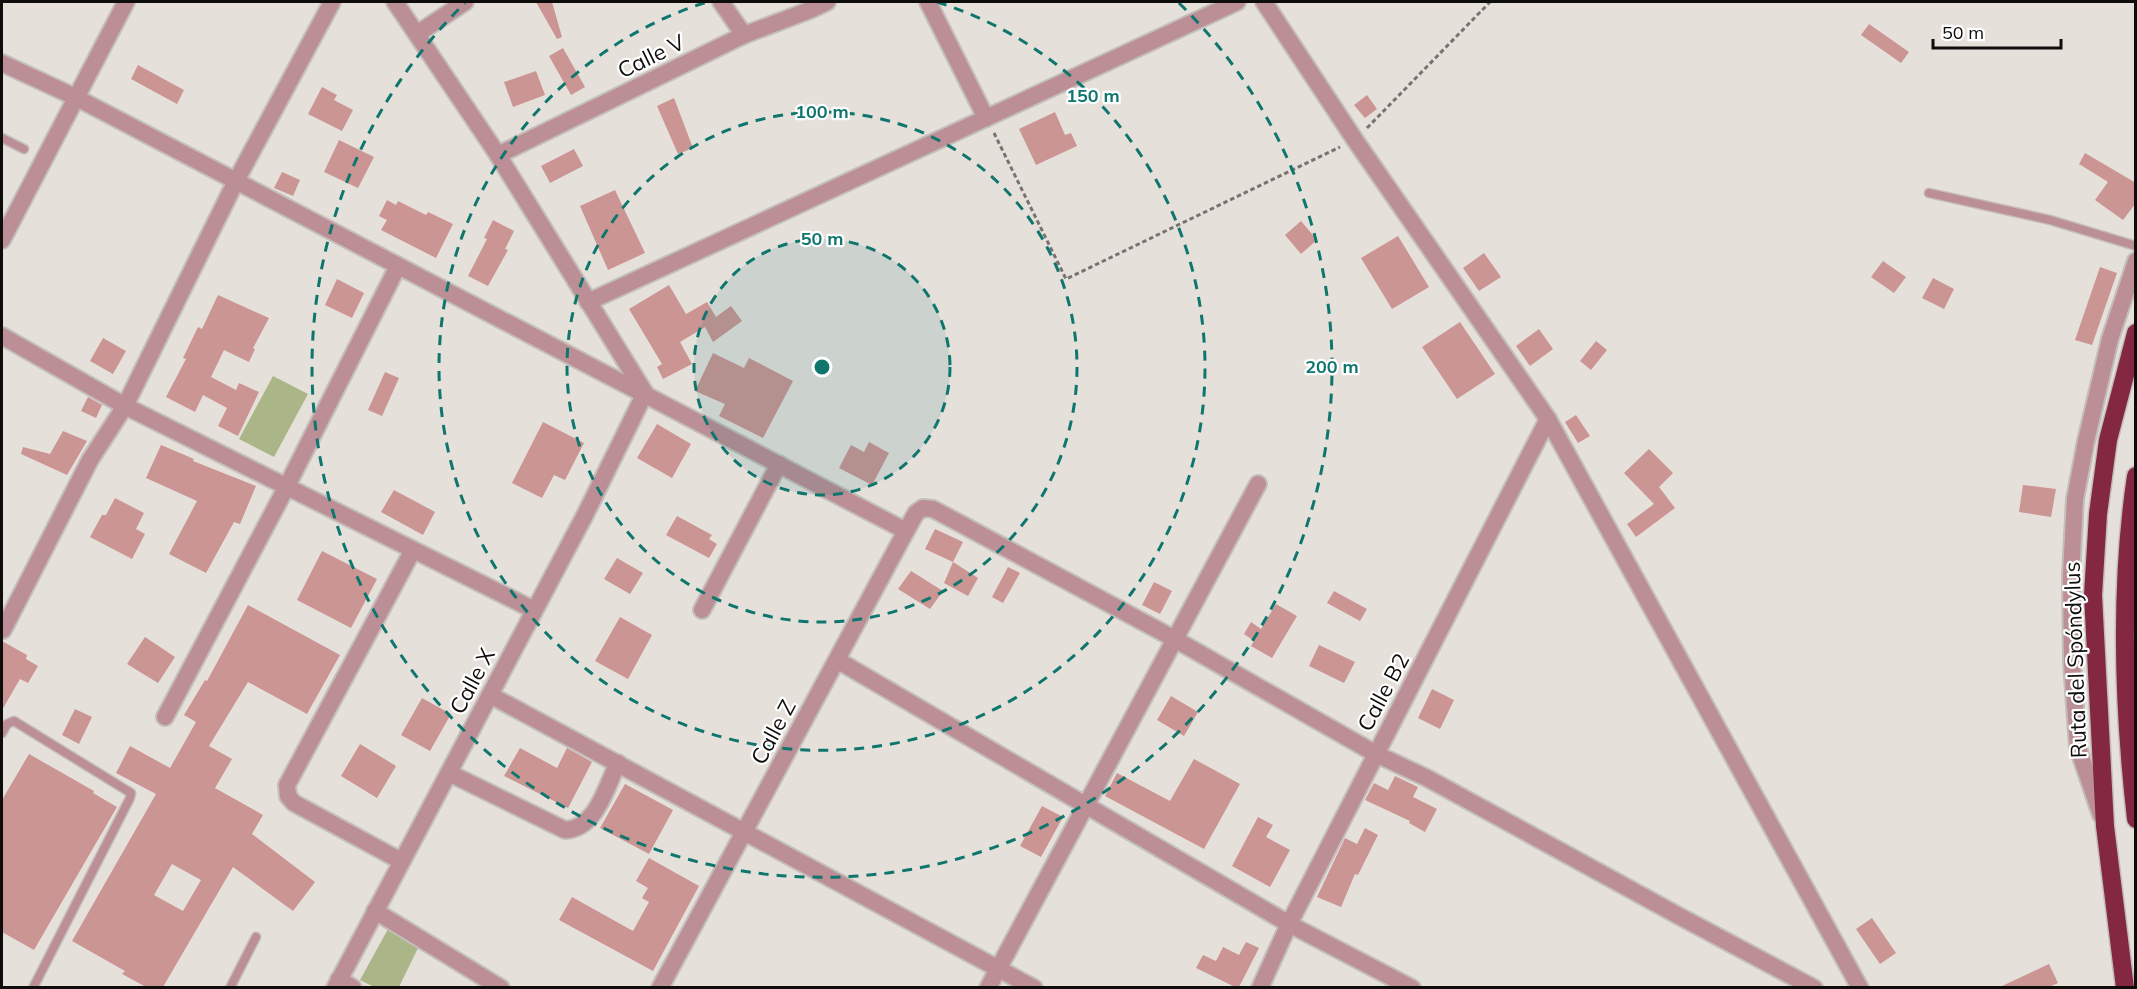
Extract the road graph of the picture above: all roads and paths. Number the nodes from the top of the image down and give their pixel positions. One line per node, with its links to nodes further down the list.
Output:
1 (126, 2): 14 (street)
2 (332, 2): 20 (street)
3 (395, 2): 11 (street)
4 (465, 2): 11 (street)
5 (721, 2): 12 (street)
6 (827, 2): 12 (street, Calle V)
7 (928, 2): 15 (street)
8 (1237, 2): 15 (street)
9 (1264, 2): 17 (street)
10 (1490, 2): 17 (path)
11 (417, 34): 19 (street)
12 (744, 35): 19 (street, Calle V)
13 (2, 63): 14 (street)
14 (75, 97): 20 (street); 22 (street)
15 (986, 118): 17 (path); 26 (street)
16 (2, 138): 18 (lane)
17 (1355, 140): 31 (street)
18 (24, 149)
19 (498, 155): 26 (street)
20 (236, 181): 25 (street); 30 (street)
21 (1929, 194): 23 (lane)
22 (2, 240)
23 (2136, 246)
24 (2136, 261): 51 (street)
25 (398, 266): 29 (street); 35 (street)
26 (588, 302): 29 (street)
27 (2136, 333): 51 (highway, Ruta del Spóndylus)
28 (2, 336): 30 (street)
29 (645, 393): 32 (street); 38 (street, Calle X)
30 (125, 406): 35 (street); 40 (street)
31 (1548, 419): 46 (street, Calle B2); 68 (street)
32 (779, 464): 36 (street); 39 (street)
33 (2136, 476): 50 (highway)
34 (1258, 484): 41 (street)
35 (287, 486): 37 (street); 44 (street)
36 (906, 531): 41 (street, Calle Z); 42 (street, Calle Z)
37 (413, 550): 38 (street); 53 (street)
38 (534, 610): 43 (street, Calle X)
39 (702, 610)
40 (3, 630)
41 (1174, 639): 46 (street); 49 (street)
42 (837, 660): 49 (street); 52 (street, Calle Z)
43 (490, 695): 47 (street); 48 (street, Calle X)
44 (165, 717)
45 (2, 734): 59 (lane)
46 (1376, 754): 55 (street, Calle B2); 67 (street)
47 (618, 763): 48 (street); 52 (street)
48 (448, 773): 53 (street, Calle X)
49 (1086, 806): 55 (street); 57 (street)
50 (2136, 819)
51 (2105, 826): 69 (highway, Ruta del Spóndylus)
52 (746, 832): 57 (street); 62 (street, Calle Z)
53 (401, 861): 54 (street, Calle X)
54 (375, 911): 58 (street, Calle X); 61 (street)
55 (1289, 924): 65 (street, Calle B2); 66 (street)
56 (256, 937): 60 (lane)
57 (998, 969): 63 (street); 64 (street)
58 (342, 985)
59 (33, 987)
60 (230, 987)
61 (501, 987)
62 (660, 987)
63 (988, 987)
64 (1034, 987)
65 (1260, 987)
66 (1412, 987)
67 (1814, 987)
68 (1860, 987)
69 (2125, 987)

